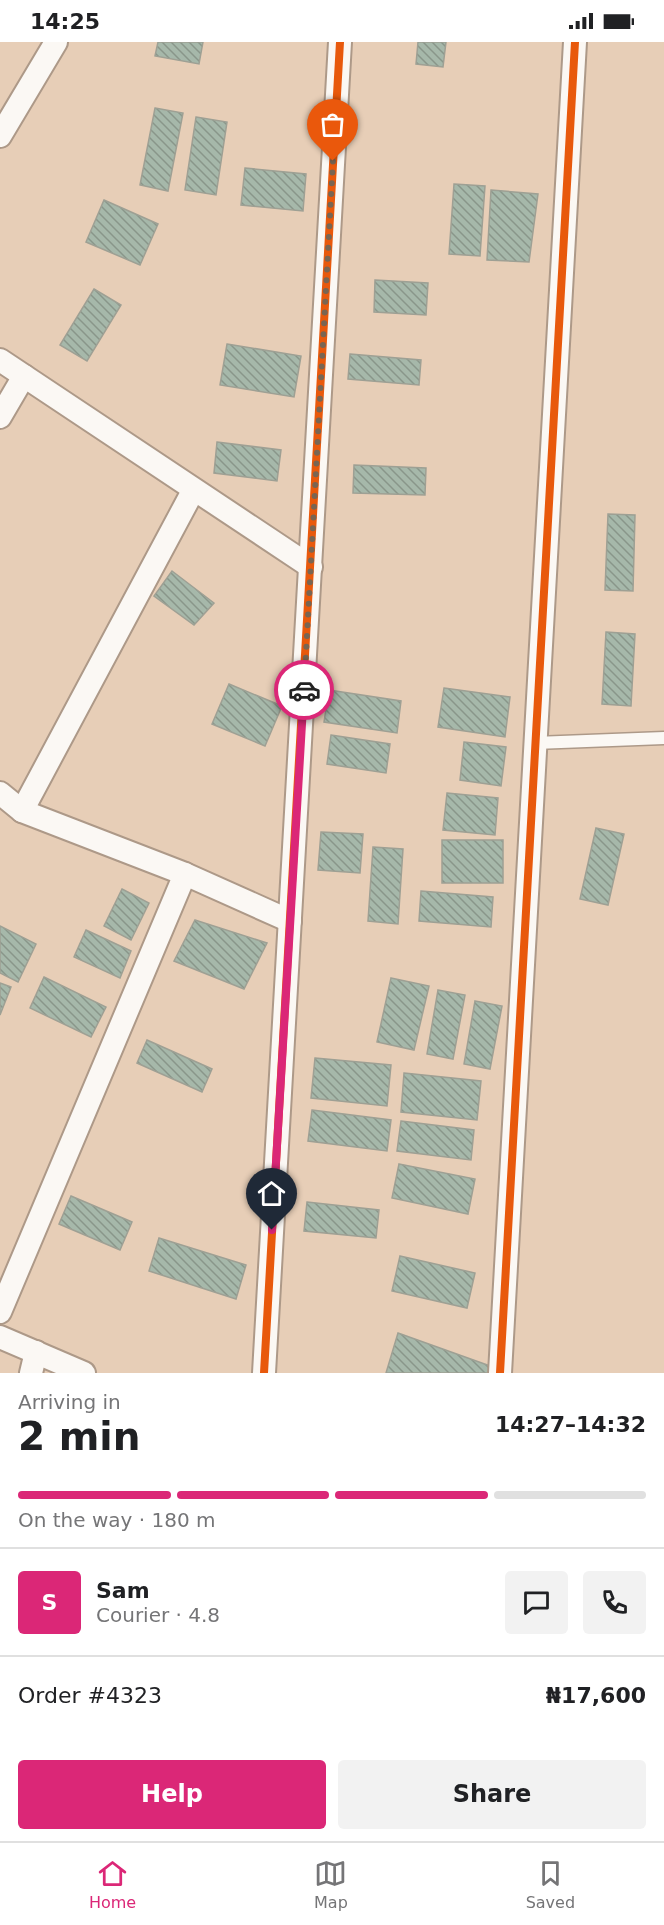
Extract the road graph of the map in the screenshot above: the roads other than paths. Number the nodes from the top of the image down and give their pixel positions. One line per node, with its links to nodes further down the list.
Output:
1 (56, 42): 4 (street)
2 (340, 42): 9 (street)
3 (575, 42): 11 (street)
4 (0, 136)
5 (0, 360): 6 (street)
6 (24, 376): 7 (street); 8 (street)
7 (0, 417)
8 (192, 490): 9 (street); 13 (street)
9 (311, 567): 15 (street)
10 (664, 738): 11 (lane)
11 (535, 743): 21 (street)
12 (0, 793): 13 (street)
13 (22, 811): 14 (street)
14 (185, 874): 15 (street); 16 (street)
15 (290, 921): 20 (street)
16 (0, 1312)
17 (0, 1337): 18 (street)
18 (34, 1363): 19 (street)
19 (84, 1373)
20 (264, 1373)
21 (500, 1373)

